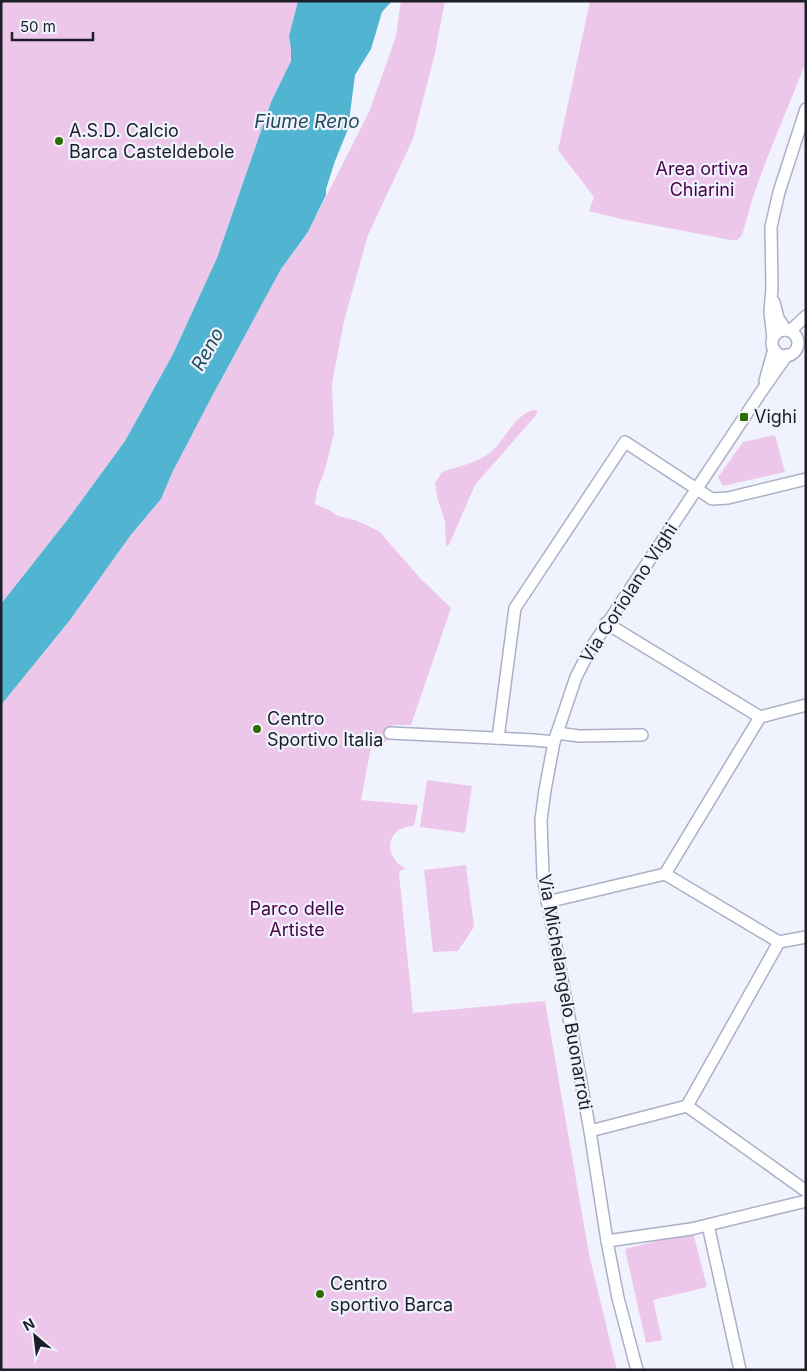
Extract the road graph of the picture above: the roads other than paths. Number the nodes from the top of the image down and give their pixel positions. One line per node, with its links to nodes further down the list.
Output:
1 (806, 109): 2 (street)
2 (772, 288): 5 (street); 7 (street)
3 (806, 316): 5 (street)
4 (806, 330): 6 (street)
5 (788, 331): 6 (street); 7 (street)
6 (798, 342): 8 (street)
7 (773, 344): 8 (street); 9 (street, Via Coriolano Vighi)
8 (788, 355): 9 (street, Via Coriolano Vighi)
9 (761, 391): 11 (street, Via Coriolano Vighi)
10 (806, 479): 11 (street)
11 (696, 489): 12 (street, Via Coriolano Vighi); 17 (street)
12 (606, 623): 14 (street); 18 (street, Via Coriolano Vighi)
13 (806, 705): 14 (street)
14 (760, 717): 19 (street)
15 (390, 732): 17 (street)
16 (642, 735): 18 (street)
17 (498, 738): 18 (street)
18 (556, 738): 20 (street, Via Michelangelo Buonarroti)
19 (665, 874): 20 (street); 22 (street)
20 (547, 902): 24 (street, Via Michelangelo Buonarroti)
21 (806, 938): 22 (street)
22 (779, 942): 23 (street)
23 (687, 1106): 24 (street); 25 (street)
24 (590, 1131): 28 (street, Via Michelangelo Buonarroti)
25 (806, 1191)
26 (806, 1201): 27 (street)
27 (708, 1225): 28 (street); 30 (street)
28 (607, 1241): 29 (street, Via Michelangelo Buonarroti)
29 (637, 1370)
30 (740, 1370)

